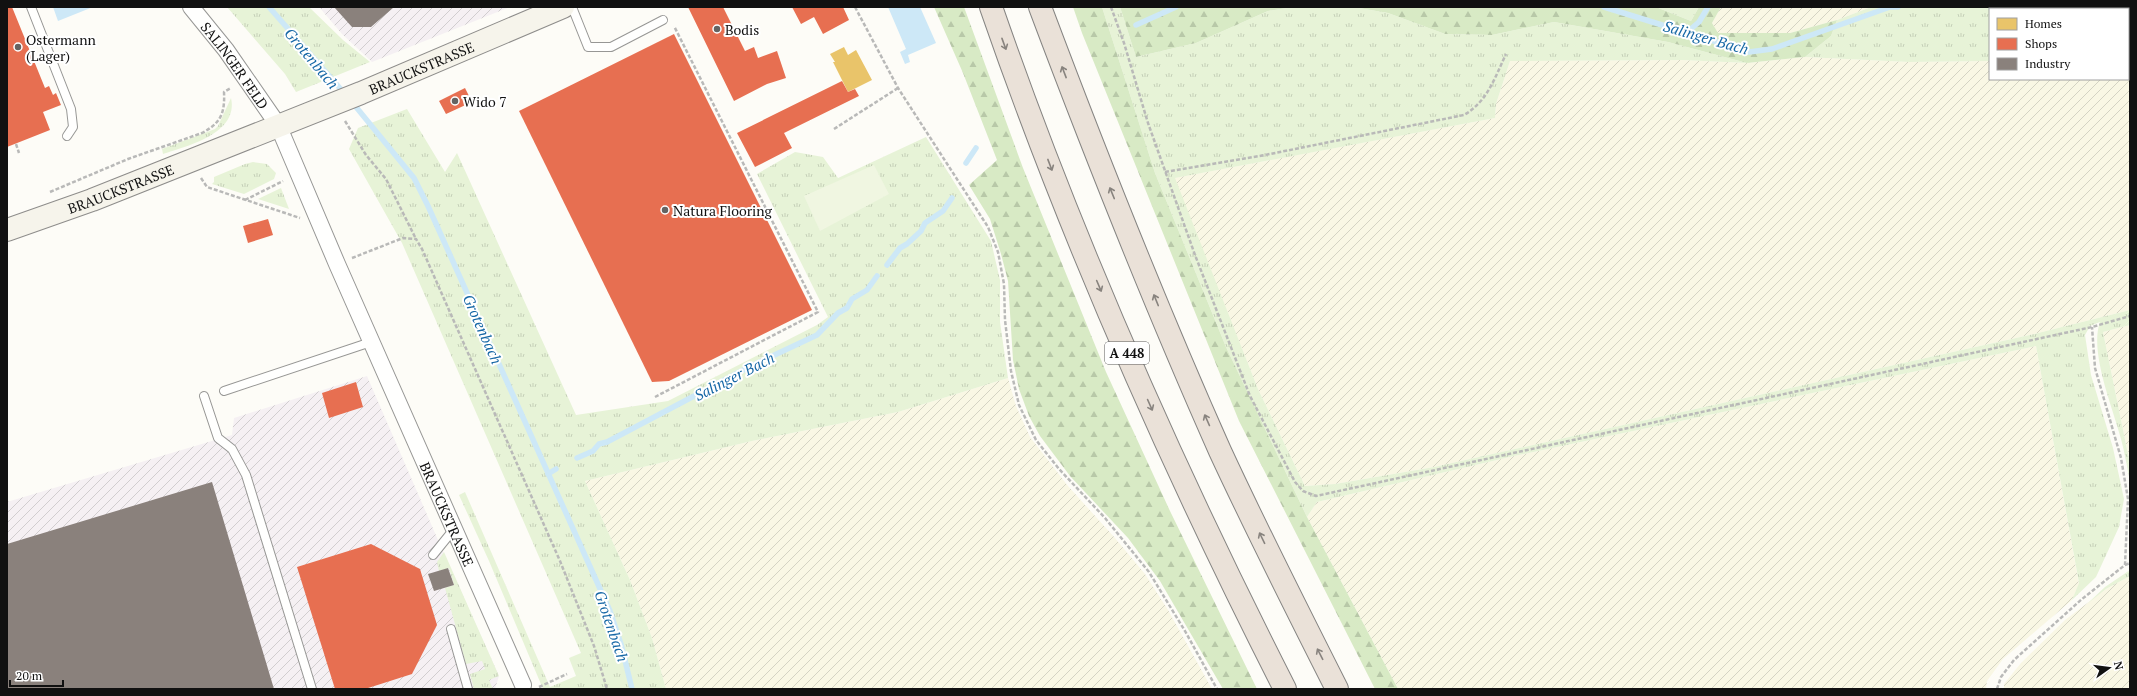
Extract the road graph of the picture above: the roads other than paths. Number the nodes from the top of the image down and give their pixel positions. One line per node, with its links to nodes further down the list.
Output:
1 (32, 7): 9 (lane)
2 (191, 7): 8 (street, SALINGER FELD)
3 (563, 7): 8 (street, BRAUCKSTRASSE)
4 (572, 7): 7 (lane)
5 (991, 7): 20 (highway, A 448, one-way to 20)
6 (1040, 7): 21 (highway, one-way to 6)
7 (663, 20)
8 (278, 125): 10 (street, BRAUCKSTRASSE); 11 (street, BRAUCKSTRASSE)
9 (67, 136)
10 (7, 230)
11 (371, 342): 12 (lane); 14 (street, BRAUCKSTRASSE)
12 (224, 391)
13 (204, 396): 18 (lane)
14 (454, 529): 15 (lane); 17 (street, BRAUCKSTRASSE)
15 (433, 555)
16 (451, 629): 19 (lane)
17 (524, 688)
18 (312, 689)
19 (468, 689)
20 (1285, 689)
21 (1337, 689)

